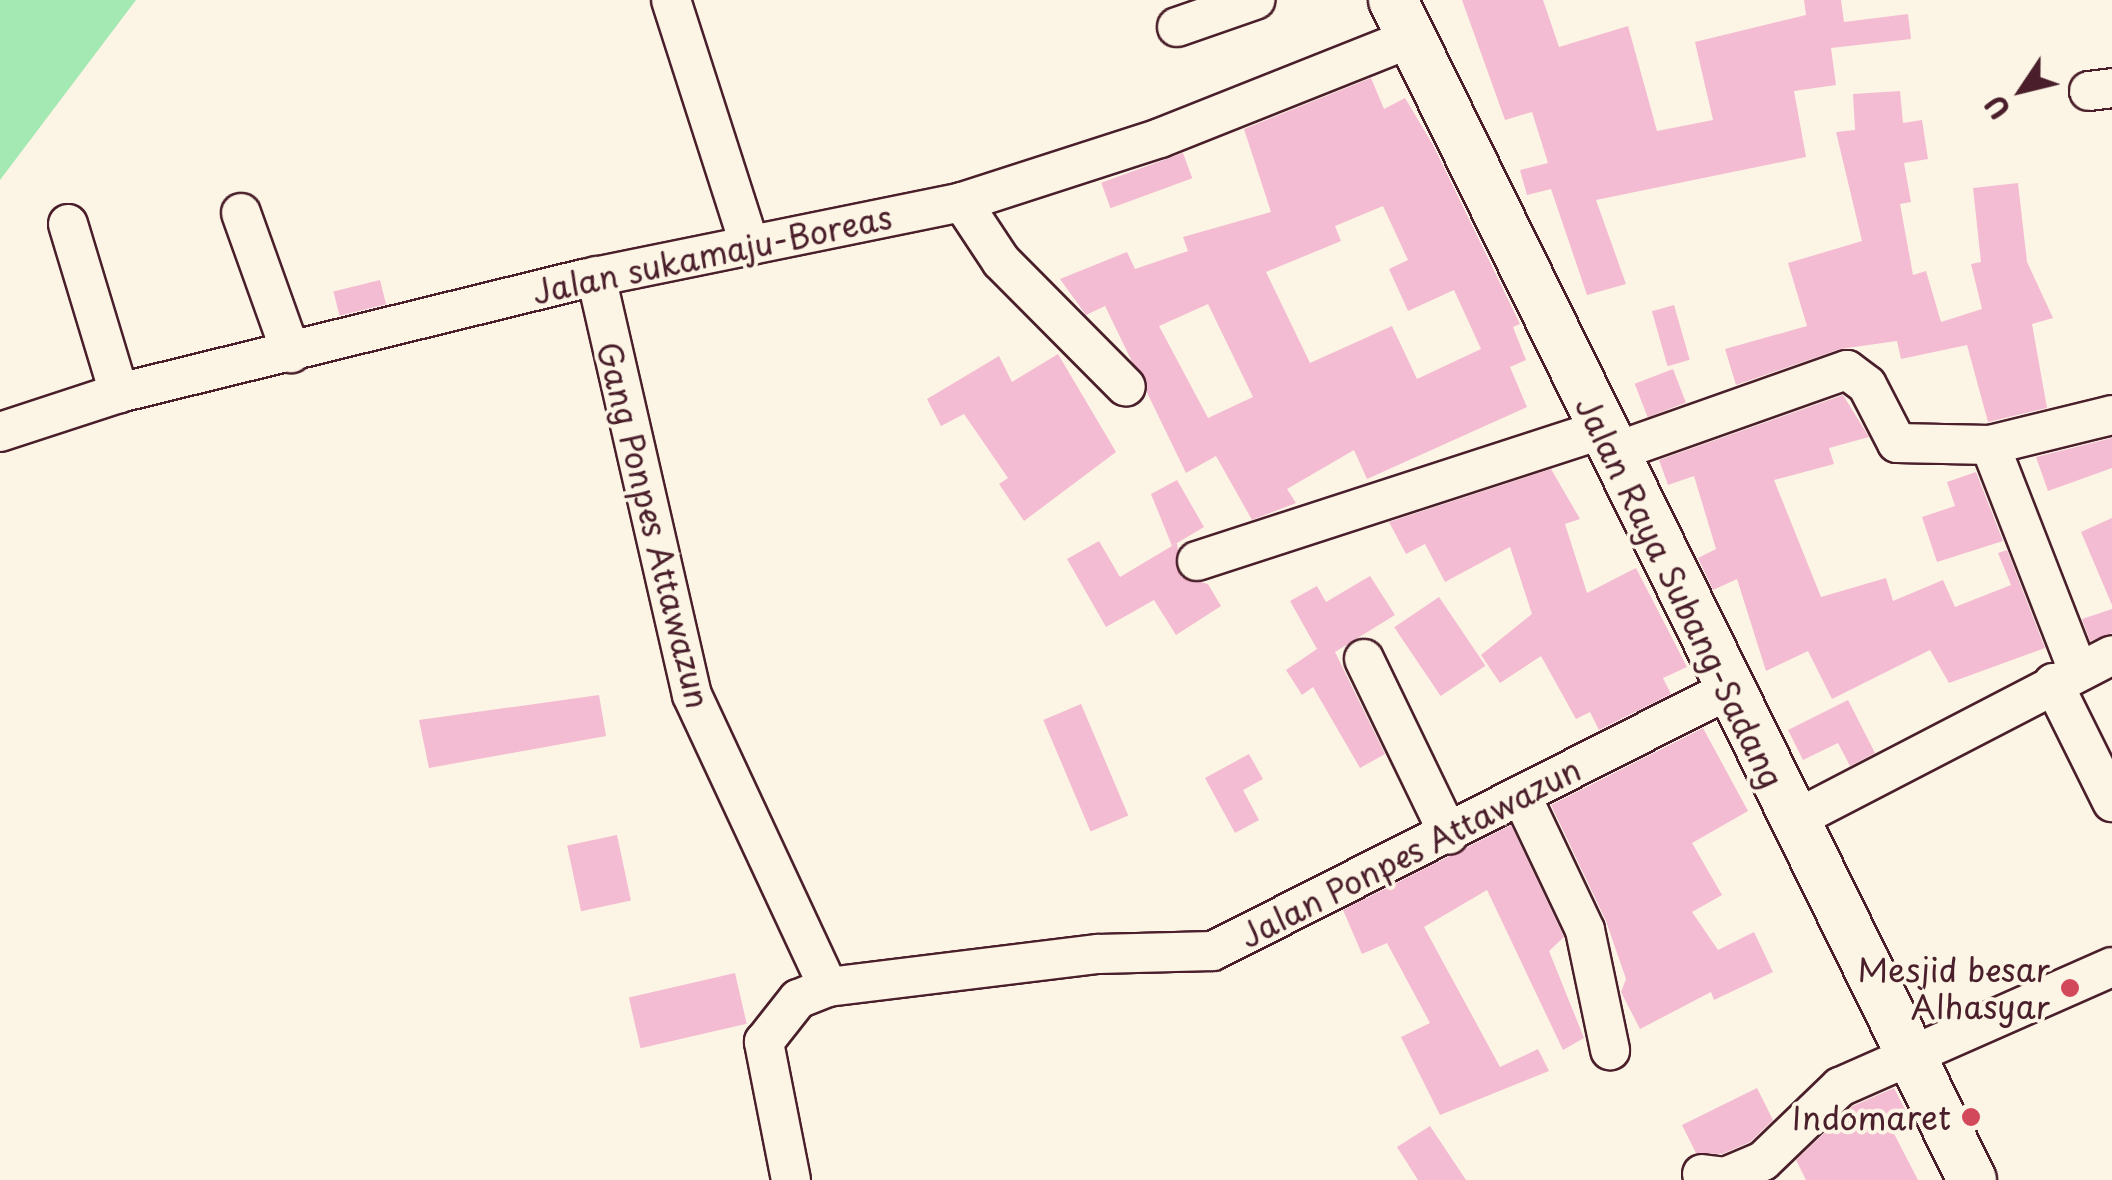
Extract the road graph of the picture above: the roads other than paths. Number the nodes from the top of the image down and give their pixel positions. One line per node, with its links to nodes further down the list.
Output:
1 (670, 0): 8 (street)
2 (1255, 0): 4 (street)
3 (1402, 19): 5 (street, Jalan sukamaju-Boreas); 15 (main road, Jalan Raya Subang-Sadang)
4 (1177, 28)
5 (962, 202): 8 (street, Jalan sukamaju-Boreas); 11 (street)
6 (240, 213): 10 (street)
7 (68, 224): 12 (street)
8 (750, 246): 9 (street, Jalan sukamaju-Boreas)
9 (596, 276): 10 (street, Jalan sukamaju-Boreas); 26 (street, Gang Ponpes Attawazun)
10 (291, 353): 12 (street, Jalan sukamaju-Boreas)
11 (1126, 387)
12 (119, 394): 14 (street, Jalan sukamaju-Boreas)
13 (2112, 415): 16 (street)
14 (0, 432)
15 (1606, 442): 16 (street); 17 (street); 20 (main road, Jalan Raya Subang-Sadang)
16 (1990, 445): 19 (street)
17 (1197, 561)
18 (1364, 659): 24 (street)
19 (2081, 670): 22 (street); 23 (street)
20 (1728, 690): 21 (street, Jalan Ponpes Attawazun); 23 (main road, Jalan Raya Subang-Sadang)
21 (1520, 796): 24 (street, Jalan Ponpes Attawazun); 27 (street)
22 (2112, 802)
23 (1792, 821): 28 (main road, Jalan Raya Subang-Sadang)
24 (1449, 835): 26 (street, Jalan Ponpes Attawazun)
25 (2112, 967): 28 (street)
26 (828, 987): 30 (street, Jalan Ponpes Attawazun)
27 (1610, 1050)
28 (1909, 1054): 29 (street); 31 (main road, Jalan Raya Subang-Sadang)
29 (1702, 1174)
30 (791, 1180)
31 (1972, 1180)

